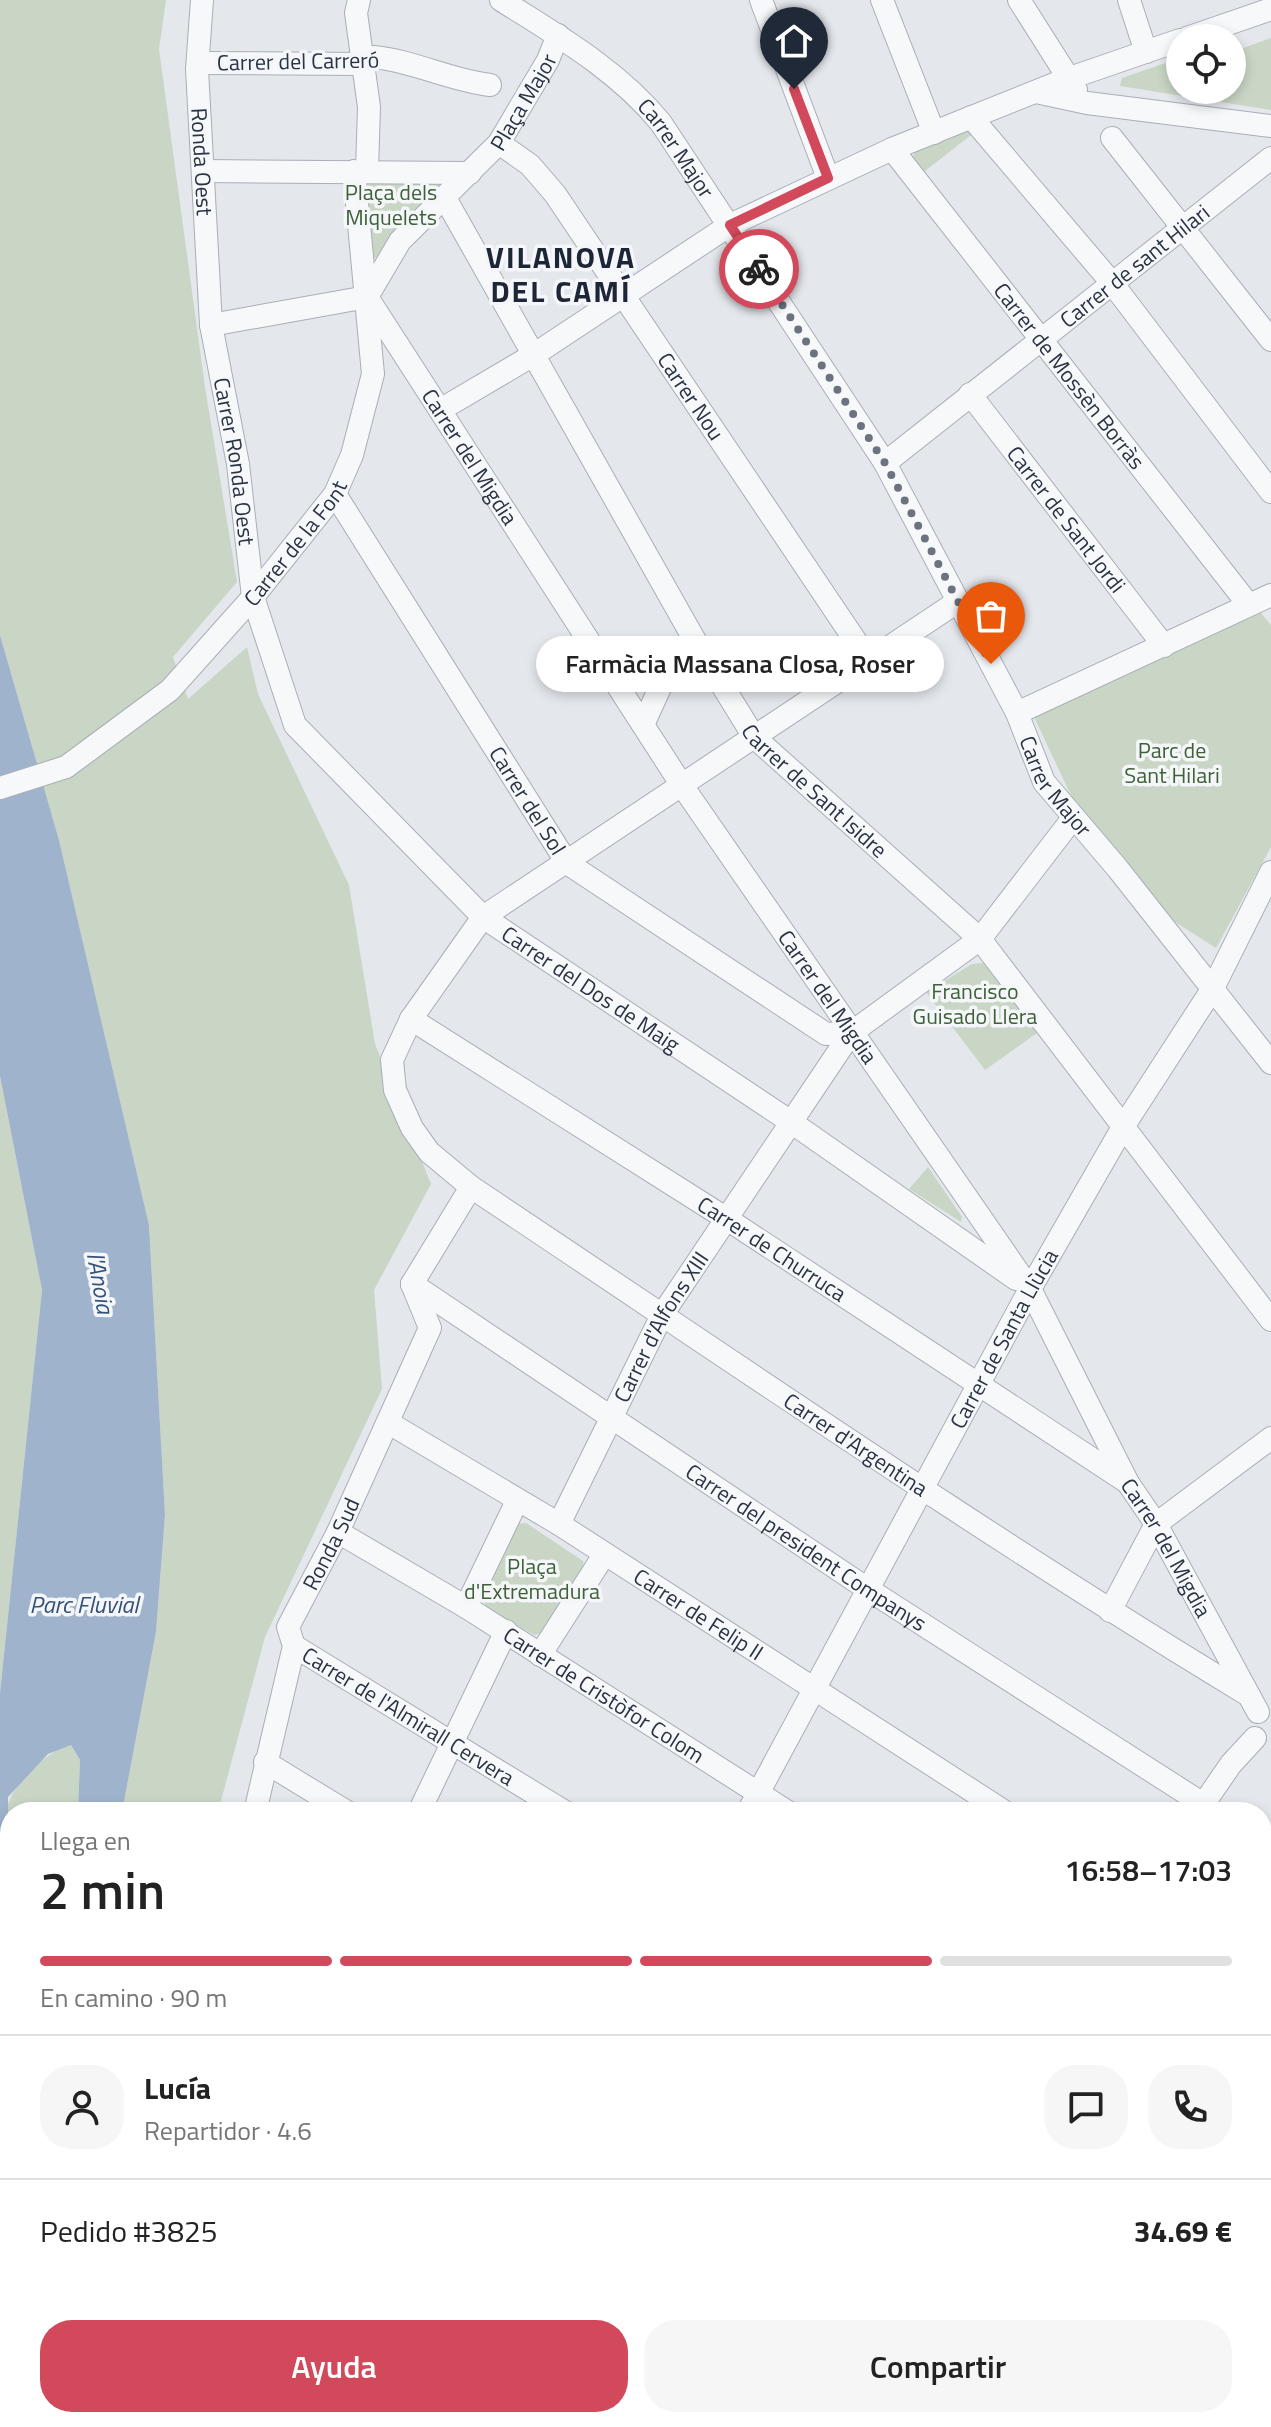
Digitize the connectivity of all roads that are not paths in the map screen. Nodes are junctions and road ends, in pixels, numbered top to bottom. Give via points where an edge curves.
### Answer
1 (202, 0) edge
2 (359, 0) edge
3 (501, 0) edge
4 (761, 0) edge
5 (882, 0) edge
6 (1019, 0) edge
7 (1129, 0) edge
8 (1246, 9) edge
9 (1271, 9) edge
10 (1215, 24) edge
11 (558, 35) junction
12 (1166, 45) edge
13 (1146, 52) junction
14 (198, 63) junction
15 (1113, 63) junction
16 (363, 64) junction
17 (1067, 79) junction
18 (1036, 92) junction
19 (1087, 103) junction
20 (1110, 106) junction
21 (518, 109) junction
22 (971, 117) junction
23 (1271, 126) edge
24 (934, 133) junction
25 (1112, 138) dead end
26 (499, 143) junction
27 (892, 149) junction
28 (1271, 158) edge
29 (476, 168) junction
30 (203, 171) junction
31 (360, 171) junction
32 (828, 178) junction
33 (445, 198) junction
34 (730, 225) junction
35 (1182, 229) junction
36 (1112, 283) junction
37 (623, 296) junction
38 (367, 297) junction
39 (211, 325) junction
40 (1038, 339) junction
41 (1271, 340) edge
42 (535, 354) junction
43 (970, 394) junction
44 (440, 410) junction
45 (885, 463) junction
46 (1271, 492) edge
47 (335, 494) junction
48 (1271, 595) edge
49 (253, 597) junction
50 (957, 602) junction
51 (1248, 604) junction
52 (698, 646) junction
53 (1164, 646) junction
54 (869, 661) junction
55 (1017, 713) junction
56 (643, 725) junction
57 (754, 737) junction
58 (681, 784) junction
59 (0, 788) edge
60 (1073, 818) junction
61 (567, 863) junction
62 (1271, 872) edge
63 (483, 917) junction
64 (980, 939) junction
65 (1213, 988) junction
66 (411, 1019) junction
67 (851, 1033) junction
68 (1271, 1063) edge
69 (791, 1122) junction
70 (1123, 1127) junction
71 (471, 1187) junction
72 (727, 1219) junction
73 (412, 1284) junction
74 (1030, 1289) junction
75 (662, 1315) junction
76 (1271, 1320) edge
77 (981, 1386) junction
78 (612, 1417) junction
79 (389, 1423) junction
80 (1271, 1438) edge
81 (1128, 1483) junction
82 (924, 1490) junction
83 (517, 1501) junction
84 (559, 1524) junction
85 (1156, 1524) junction
86 (338, 1532) junction
87 (604, 1555) junction
88 (866, 1588) junction
89 (466, 1607) junction
90 (1110, 1611) junction
91 (506, 1631) junction
92 (294, 1646) junction
93 (540, 1655) junction
94 (813, 1688) junction
95 (1245, 1693) junction
96 (1265, 1710) edge
97 (453, 1742) junction
98 (1263, 1743) edge
99 (265, 1762) junction
100 (257, 1802) edge
101 (331, 1802) edge
102 (424, 1802) edge
103 (549, 1802) edge
104 (753, 1802) edge
105 (755, 1802) edge
106 (990, 1802) edge
107 (1192, 1802) edge
108 (1205, 1802) edge

1 - 14 street, Ronda Oest
2 - 16 street, Carrer de la Font
3 - 11 street, Carrer Major
4 - 32 street
5 - 24 street
6 - 17 street
7 - 13 street
8 - 9 street
8 - 10 street
11 - 21 street, Plaça Major
11 - 34 street, Carrer Major via 637,94
12 - 13 street
13 - 15 street
14 - 16 street, Carrer del Carreró
14 - 30 street, Ronda Oest
15 - 17 street
15 - 20 street via 1096,83
16 - 21 street, Carrer del Carreró via 374,57 398,60 492,88
16 - 31 street, Carrer de la Font via 369,107
17 - 18 street
17 - 19 street
18 - 19 street
18 - 22 street
19 - 20 street
20 - 23 street
21 - 26 street, Plaça Major
22 - 24 street
22 - 36 street
24 - 27 street
25 - 35 street
26 - 29 street, Plaça Major
26 - 37 street, Carrer Nou via 530,165 555,194
27 - 32 street
27 - 40 street, Carrer de Mossèn Borràs
28 - 35 street, Carrer de sant Hilari
29 - 31 street
29 - 33 street
30 - 31 street
30 - 39 street, Ronda Oest
31 - 38 street, Carrer de la Font
32 - 34 street
33 - 38 street via 400,241
33 - 42 street, Carrer de Sant Isidre
34 - 37 street
34 - 45 street, Carrer Major
35 - 36 street, Carrer de sant Hilari
35 - 41 street
36 - 40 street, Carrer de sant Hilari
36 - 46 street
37 - 42 street
37 - 54 street, Carrer Nou
38 - 39 street
38 - 44 street, Carrer del Migdia
38 - 47 street, Carrer de la Font via 373,374 352,455
39 - 49 street, Carrer Ronda Oest via 238,464
40 - 43 street, Carrer de sant Hilari
40 - 51 street, Carrer de Mossèn Borràs
42 - 44 street
42 - 52 street, Carrer de Sant Isidre
43 - 45 street, Carrer de sant Hilari
43 - 53 street, Carrer de Sant Jordi
44 - 56 street, Carrer del Migdia
45 - 50 street, Carrer Major
47 - 49 street, Carrer de la Font
47 - 61 street, Carrer del Sol
48 - 51 street
49 - 59 street, Carrer de la Font via 170,690 63,769
49 - 63 street, Carrer del Dos de Maig via 295,725
50 - 54 street
50 - 55 street, Carrer Major
51 - 53 street
52 - 56 street via 667,672
52 - 57 street, Carrer de Sant Isidre
53 - 55 street
54 - 57 street
55 - 60 street, Carrer Major via 1044,782
56 - 58 street, Carrer del Migdia
57 - 58 street
57 - 64 street, Carrer de Sant Isidre
58 - 61 street
58 - 67 street, Carrer del Migdia
60 - 64 street, Carrer d'Alfons XIII
60 - 65 street, Carrer Major
61 - 63 street
61 - 67 street, Carrer del Sol via 826,1034
62 - 65 street, Carrer de Santa Llùcia
63 - 66 street, Carrer d'Argentina
63 - 69 street, Carrer del Dos de Maig
64 - 67 street, Carrer d'Alfons XIII
64 - 70 street, Carrer de Sant Isidre
65 - 68 street, Carrer Major
65 - 70 street, Carrer de Santa Llùcia
66 - 71 street, Carrer d'Argentina via 392,1060 395,1090 420,1140
66 - 72 street, Carrer de Churruca
67 - 69 street, Carrer d'Alfons XIII
67 - 74 street, Carrer del Migdia
69 - 72 street, Carrer d'Alfons XIII
69 - 74 street, Carrer del Dos de Maig
70 - 74 street, Carrer de Santa Llùcia
70 - 76 street, Carrer de Sant Isidre
71 - 73 street
71 - 75 street, Carrer d'Argentina
72 - 75 street, Carrer d'Alfons XIII
72 - 77 street, Carrer de Churruca
73 - 78 street, Carrer del president Companys
73 - 79 street, Ronda Sud via 430,1328
74 - 77 street, Carrer de Santa Llùcia
74 - 81 street, Carrer del Migdia
75 - 78 street, Carrer d'Alfons XIII
75 - 82 street, Carrer d'Argentina
77 - 81 street, Carrer de Churruca
77 - 82 street, Carrer de Santa Llùcia
78 - 84 street, Carrer d'Alfons XIII
78 - 88 street, Carrer del president Companys
79 - 83 street, Carrer de Felip II
79 - 86 street, Ronda Sud
80 - 85 street
81 - 85 street, Carrer del Migdia
82 - 88 street, Carrer de Santa Llùcia
82 - 90 street, Carrer d'Argentina
83 - 84 street, Carrer de Felip II
83 - 89 street
84 - 87 street, Carrer de Felip II
85 - 90 street
85 - 95 street, Carrer del Migdia
86 - 89 street, Carrer de Cristòfor Colom
86 - 92 street, Ronda Sud via 288,1627
87 - 93 street
87 - 94 street, Carrer de Felip II
88 - 94 street, Carrer de Santa Llùcia
88 - 107 street, Carrer del president Companys
89 - 91 street, Carrer de Cristòfor Colom
90 - 95 street, Carrer d'Argentina
91 - 93 street, Carrer de Cristòfor Colom
91 - 97 street
92 - 97 street, Carrer de l'Almirall Cervera
92 - 99 street, Ronda Sud
93 - 104 street, Carrer de Cristòfor Colom
94 - 105 street, Carrer de Santa Llùcia
94 - 106 street, Carrer de Felip II
95 - 96 street, Carrer del Migdia
96 - 98 street via 1251,1721
97 - 102 street
97 - 103 street, Carrer de l'Almirall Cervera
98 - 108 street via 1231,1764
99 - 100 street, Ronda Sud
99 - 101 street

